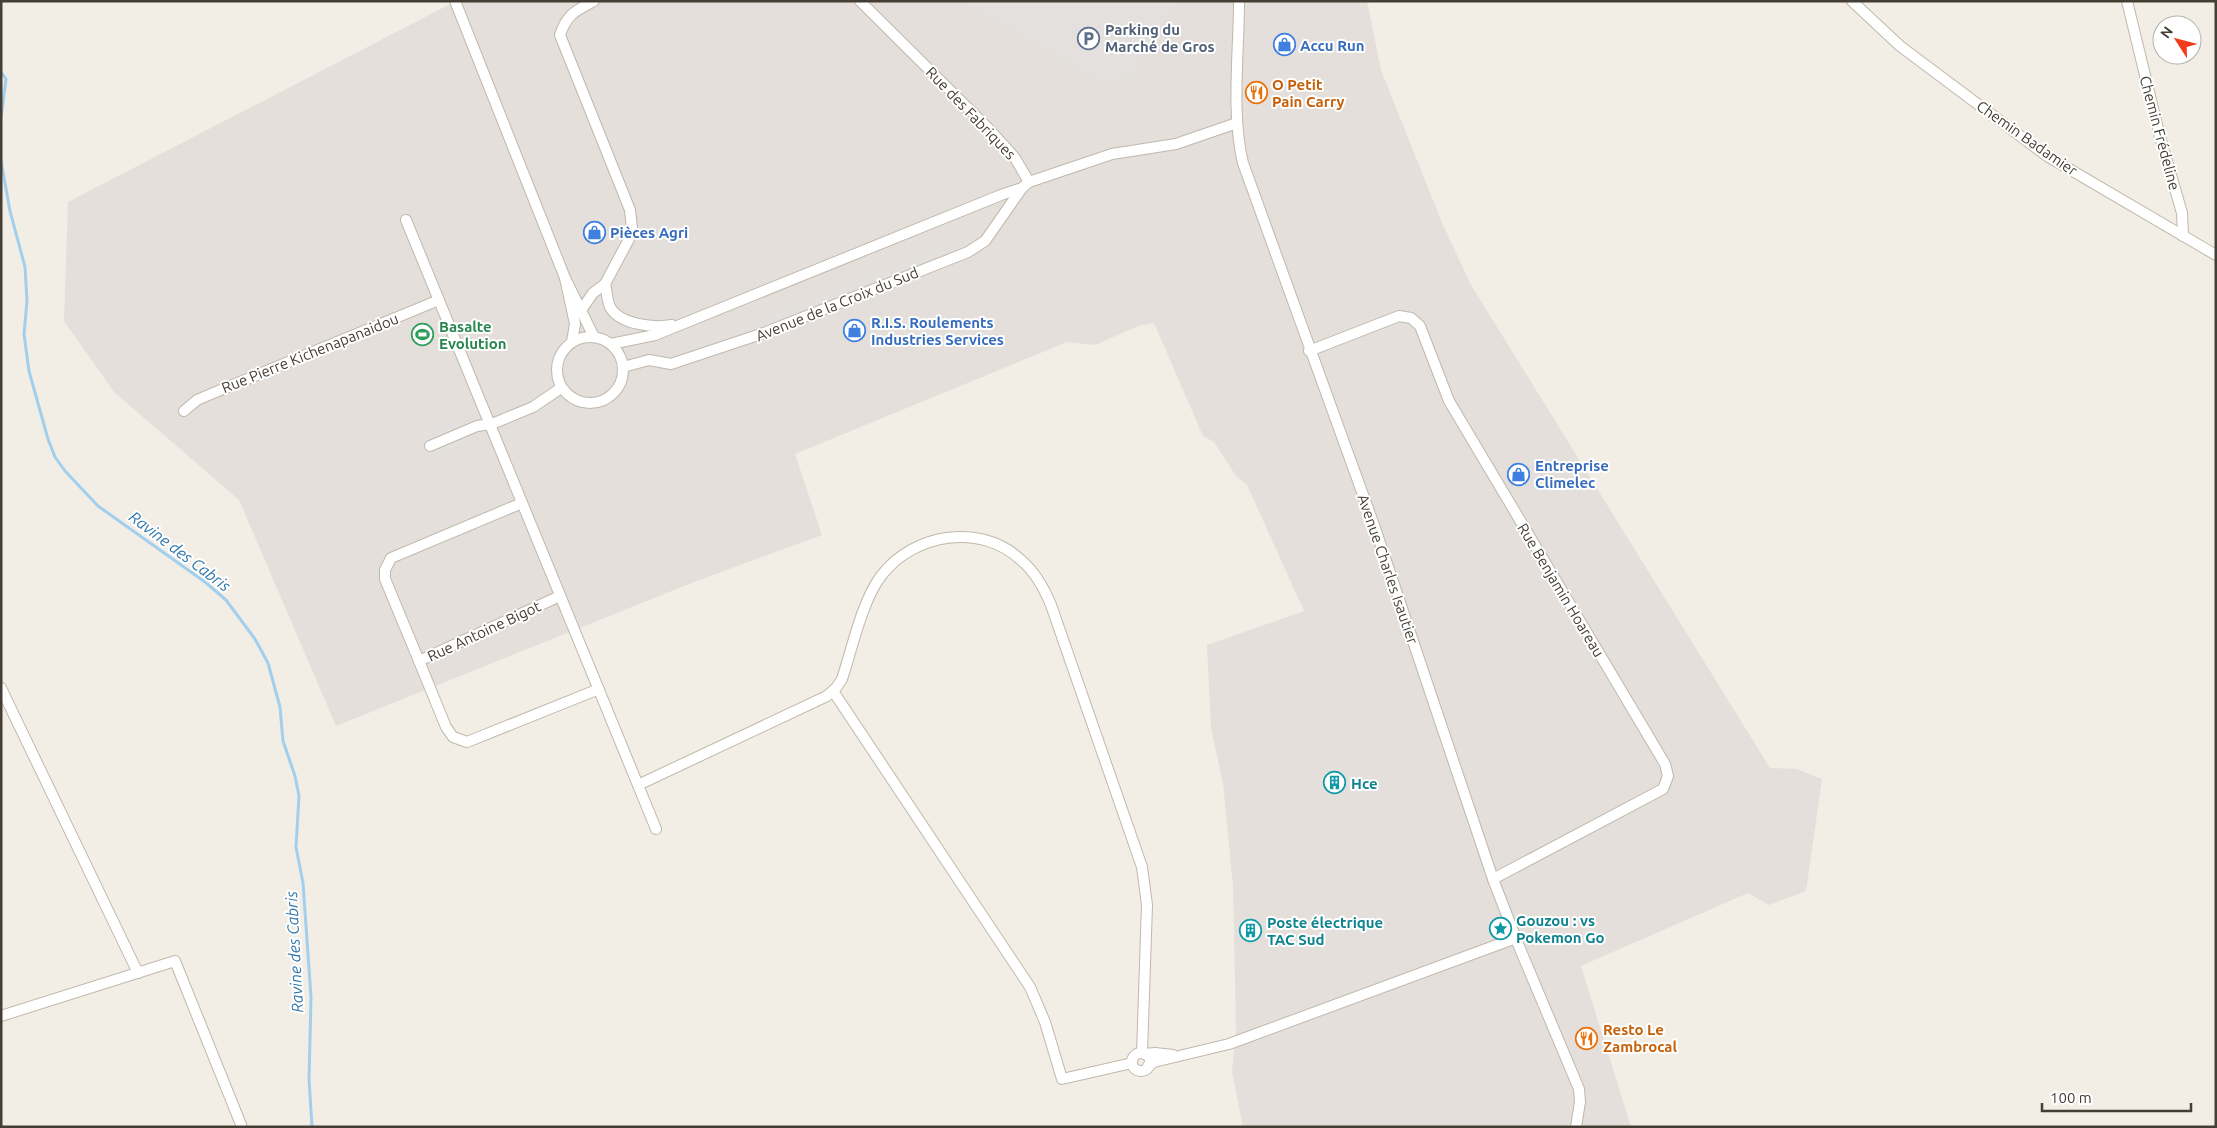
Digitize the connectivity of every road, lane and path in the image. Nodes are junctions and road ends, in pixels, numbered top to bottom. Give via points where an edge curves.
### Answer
1 (455, 1) edge
2 (594, 1) edge
3 (860, 1) edge
4 (1239, 1) edge
5 (1852, 1) edge
6 (2127, 1) edge
7 (1237, 123) junction
8 (1026, 185) junction
9 (406, 220) dead end
10 (2183, 236) junction
11 (2216, 255) edge
12 (565, 278) junction
13 (604, 284) junction
14 (439, 300) junction
15 (582, 309) junction
16 (680, 324) junction
17 (594, 337) junction
18 (572, 342) junction
19 (611, 344) junction
20 (1309, 351) junction
21 (623, 367) junction
22 (561, 388) junction
23 (184, 411) dead end
24 (492, 424) junction
25 (430, 446) dead end
26 (522, 503) junction
27 (560, 596) junction
28 (419, 661) junction
29 (1, 688) edge
30 (599, 689) junction
31 (833, 691) junction
32 (638, 785) junction
33 (656, 829) dead end
34 (1493, 878) junction
35 (1516, 938) junction
36 (138, 973) junction
37 (1, 1016) edge
38 (1143, 1054) junction
39 (1184, 1056) junction
40 (1132, 1063) junction
41 (1148, 1066) junction
42 (242, 1127) edge
43 (1576, 1127) edge

1 - 12 street
2 - 13 street via 573,12 560,35 630,210 632,228 629,239
3 - 8 street, Rue des Fabriques via 989,129 1015,158
4 - 7 street, Avenue Charles Isautier
5 - 10 street, Chemin Badamier via 1900,46 2047,156
6 - 10 street, Chemin Frédeline via 2182,213
7 - 8 street via 1176,144 1112,154
7 - 20 street, Avenue Charles Isautier via 1242,163
8 - 16 street
8 - 21 street, Avenue de la Croix du Sud via 985,241 968,252 754,337 671,364 649,360
9 - 14 street
10 - 11 street, Chemin Badamier
12 - 15 street
12 - 18 street via 575,324
13 - 15 street via 592,293
13 - 16 street via 610,307 620,318 655,326
14 - 23 street, Rue Pierre Kichenapanaidou via 197,400
14 - 24 street
15 - 17 street
16 - 19 street via 655,335
17 - 18 street
17 - 19 street
18 - 22 street via 559,359 557,374
19 - 21 street via 620,354
20 - 34 street, Avenue Charles Isautier via 1374,528
20 - 34 street, Rue Benjamin Hoareau via 1399,316 1412,318 1420,326 1449,401 1665,764 1668,776 1663,789
21 - 22 street via 619,387 598,403 578,401
22 - 24 street via 533,407
24 - 25 street via 477,426
24 - 26 street
26 - 27 street
26 - 28 street, Rue Antoine Bigot via 391,558 385,570 385,580
27 - 28 street, Rue Antoine Bigot
27 - 30 street
28 - 30 street via 446,728 453,737 467,742
29 - 36 street
30 - 32 street
31 - 32 street
31 - 38 street via 842,679 871,590 897,559 916,546 954,537 981,540 1008,550 1034,573 1051,605 1142,867 1147,905
31 - 40 street via 1030,987 1046,1022 1062,1079
32 - 33 street
34 - 35 street, Avenue Charles Isautier
35 - 39 street via 1229,1044
35 - 43 street, Avenue Charles Isautier via 1579,1089
36 - 37 street
36 - 42 street via 175,961
38 - 39 street
38 - 40 street via 1134,1056
38 - 41 street via 1149,1060
39 - 41 street
40 - 41 street via 1139,1070

